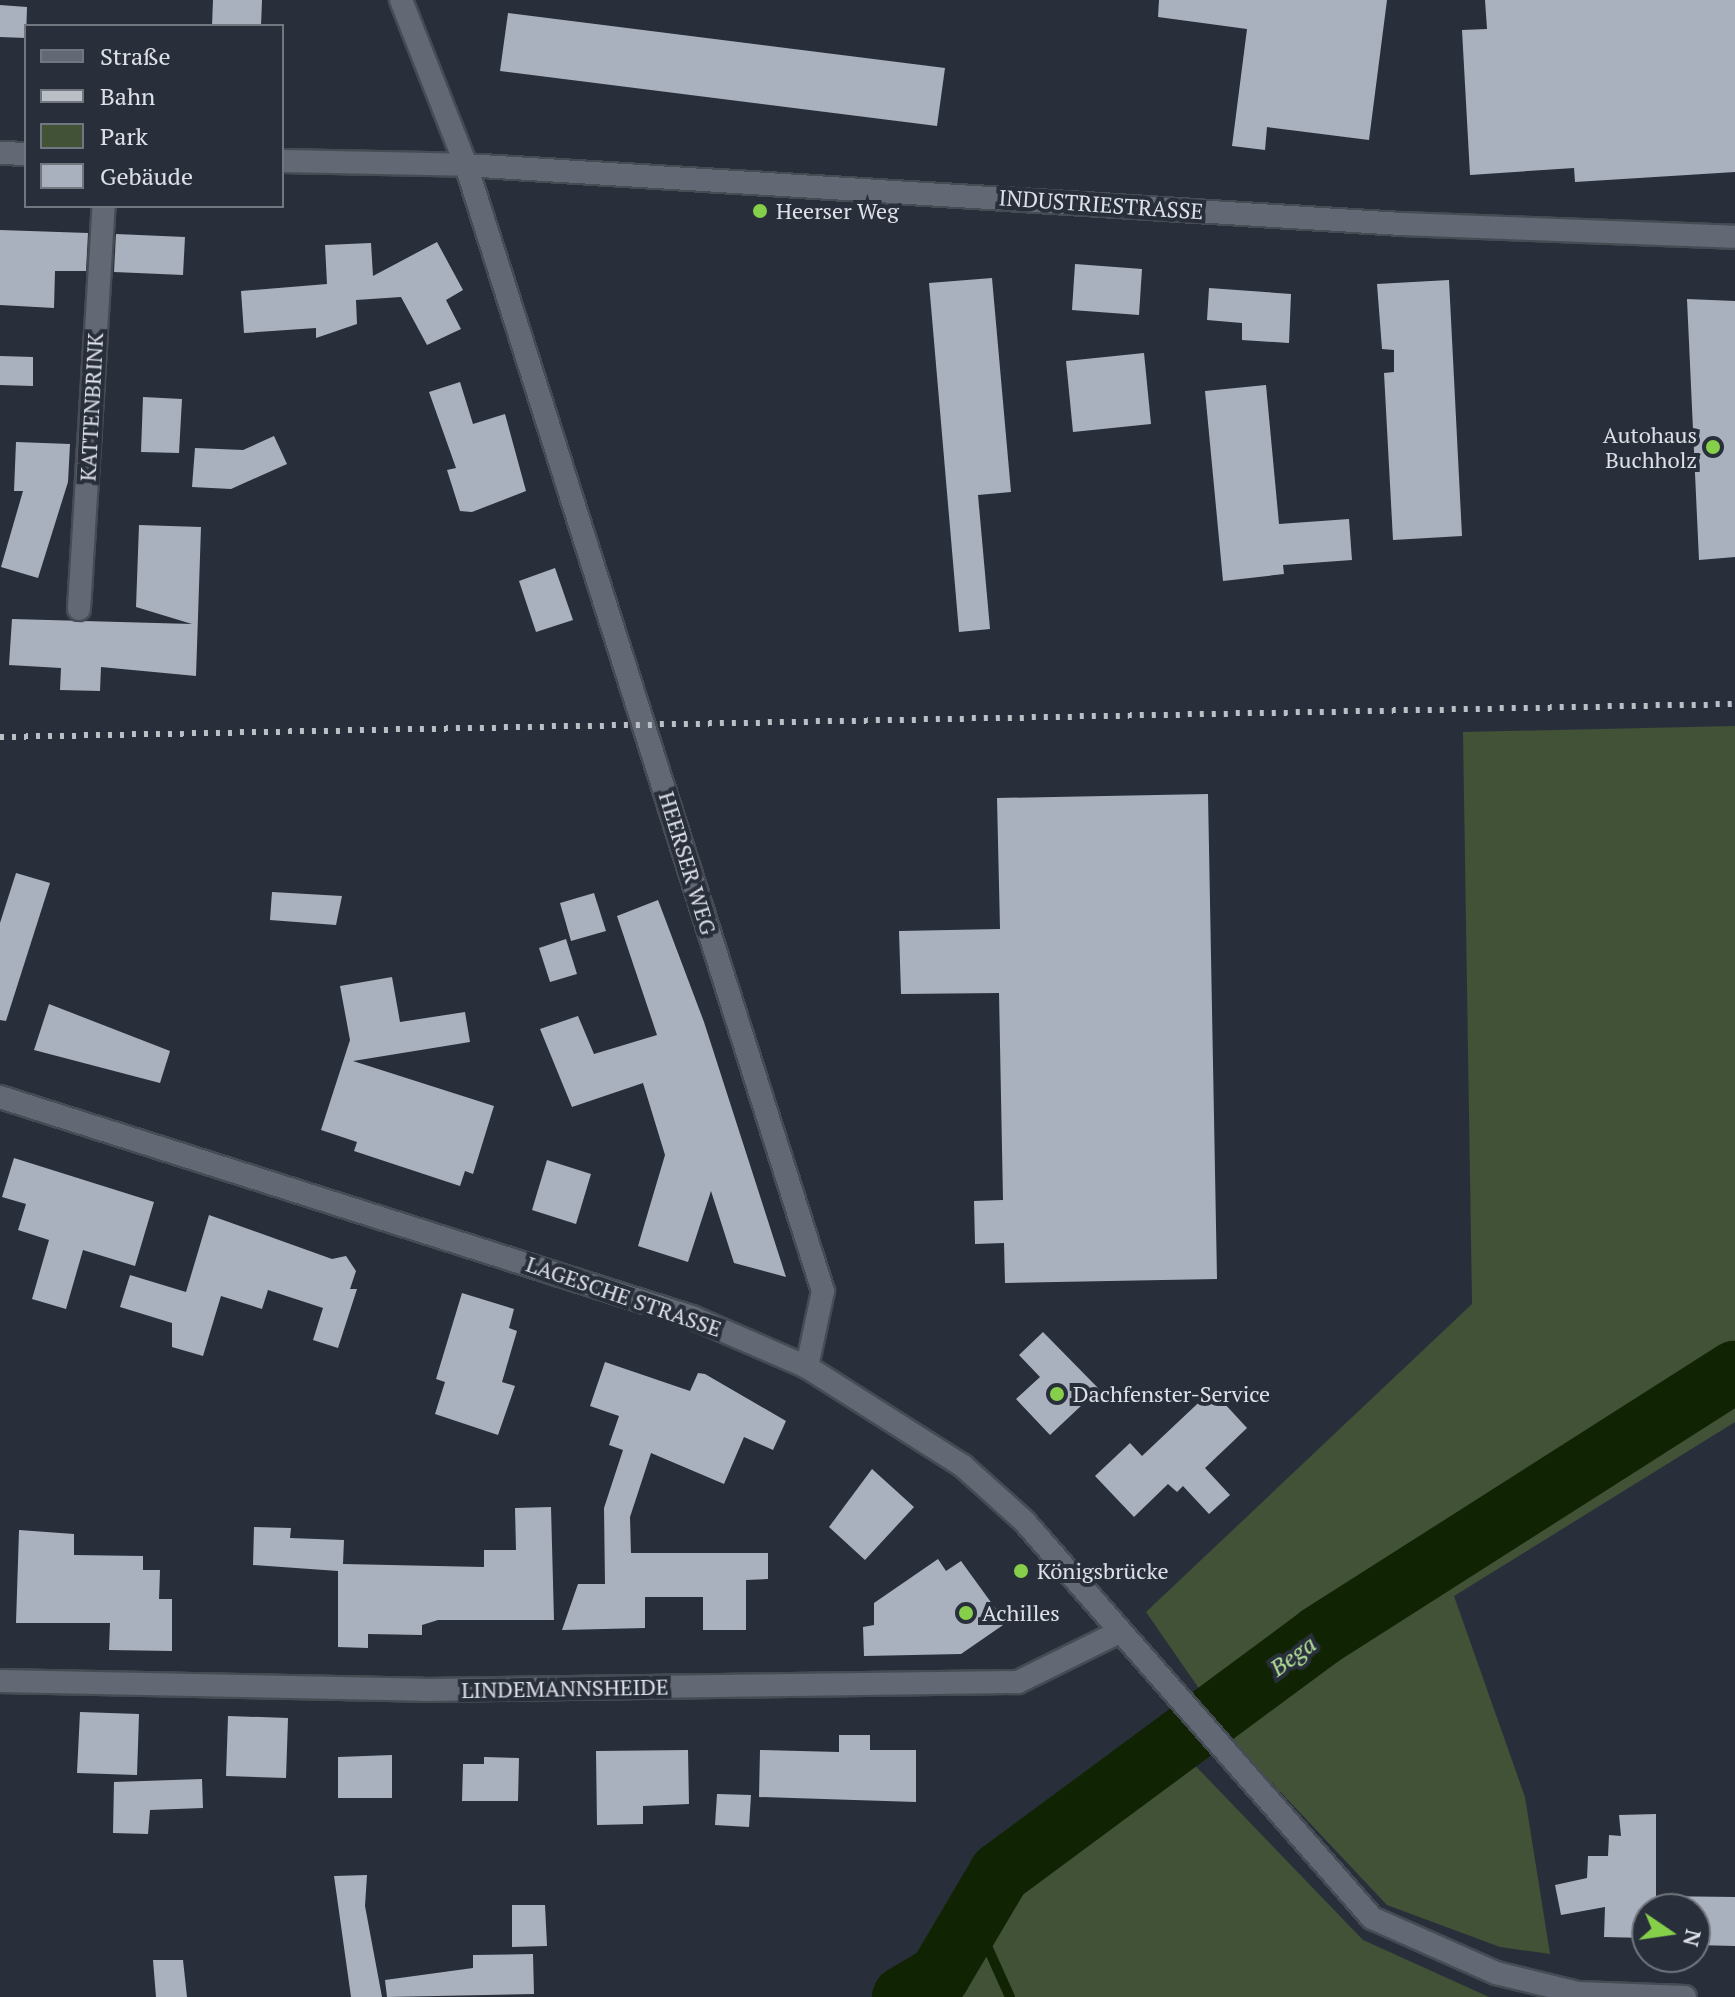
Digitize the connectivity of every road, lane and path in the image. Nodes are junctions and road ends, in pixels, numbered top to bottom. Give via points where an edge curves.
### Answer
1 (401, 0) edge
2 (0, 153) edge
3 (24, 154) edge
4 (284, 161) edge
5 (466, 165) junction
6 (104, 208) edge
7 (1735, 237) edge
8 (79, 609) dead end
9 (0, 1097) edge
10 (807, 1367) junction
11 (1119, 1632) junction
12 (0, 1681) edge
13 (1685, 1997) edge

1 - 5 street, HEERSER WEG
2 - 3 street
4 - 5 street
5 - 7 street, INDUSTRIESTRASSE
5 - 10 street, HEERSER WEG via 823,1291
6 - 8 street, KATTENBRINK
9 - 10 street, LAGESCHE STRASSE via 692,1317
10 - 11 street, LAGESCHE STRASSE via 963,1466 1024,1521
11 - 12 street, LINDEMANNSHEIDE via 1018,1682 423,1690
11 - 13 street, LAGESCHE STRASSE via 1228,1762 1372,1918 1496,1973 1578,1993

